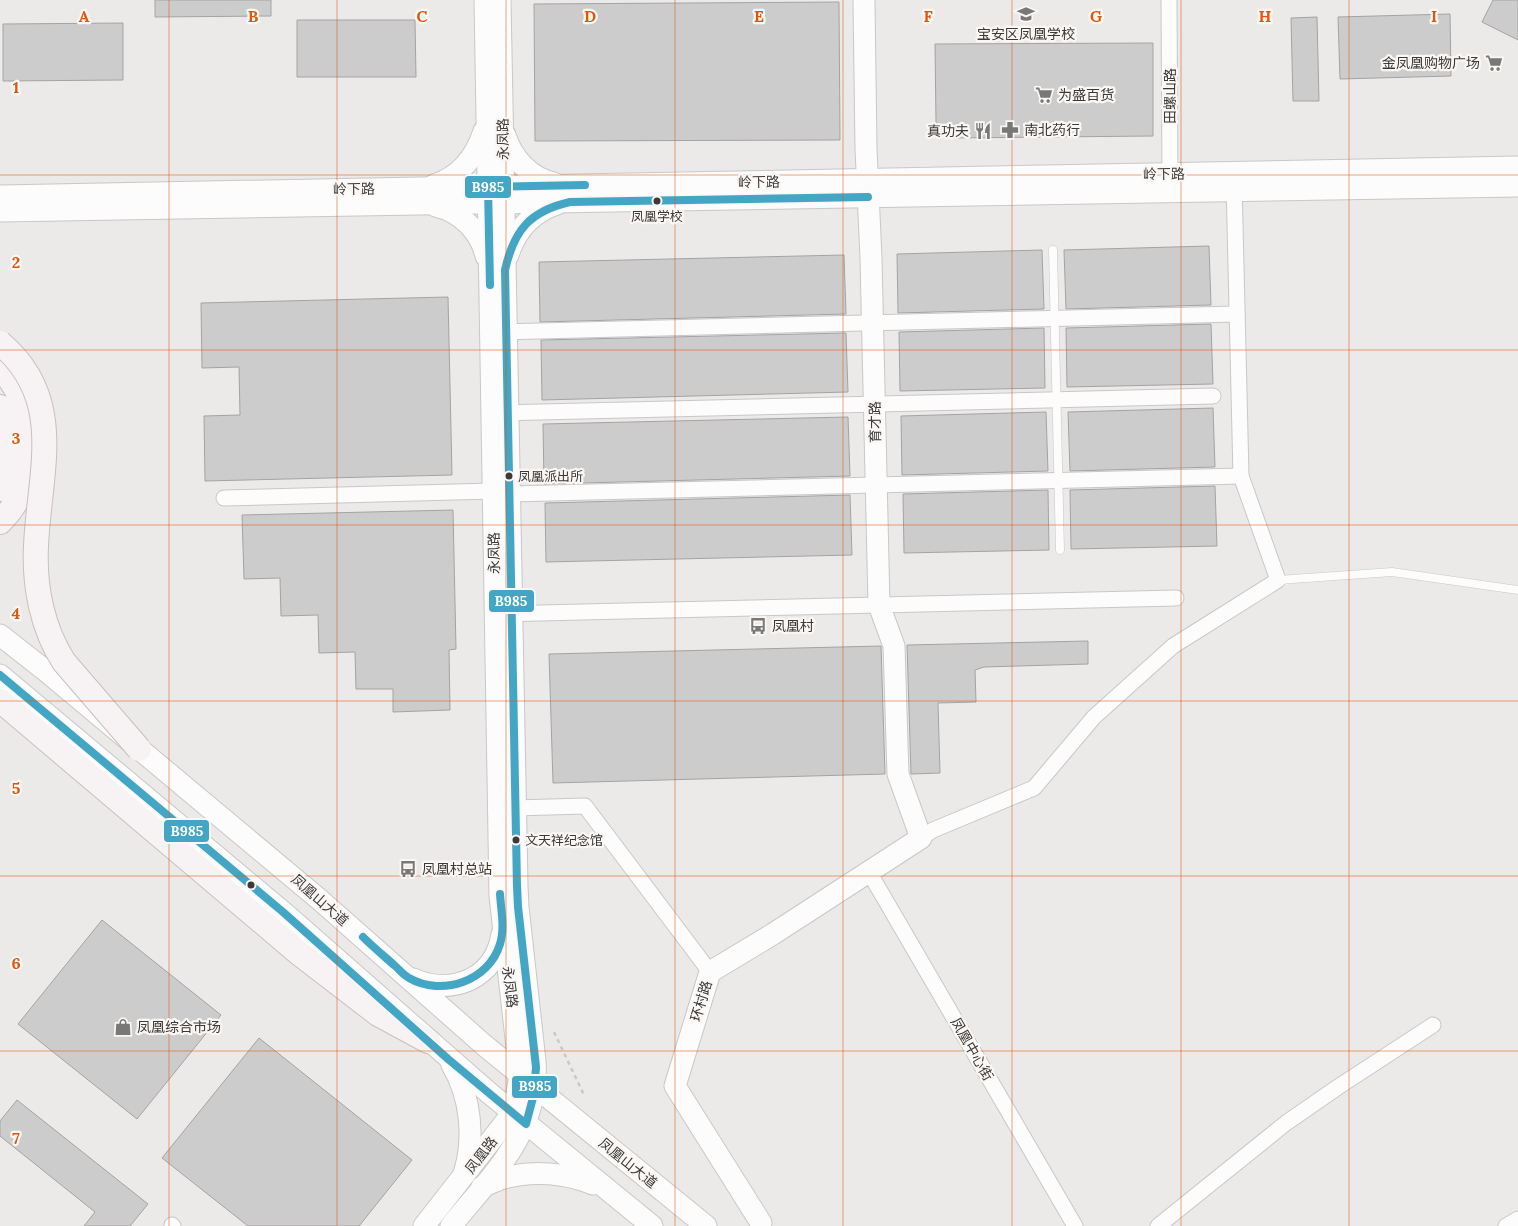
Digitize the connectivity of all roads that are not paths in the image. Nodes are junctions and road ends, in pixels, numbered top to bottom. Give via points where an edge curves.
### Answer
1 (484, 0) edge
2 (500, 0) edge
3 (864, 0) edge
4 (1169, 0) edge
5 (495, 120) junction
6 (1518, 167) edge
7 (1234, 182) junction
8 (1170, 183) junction
9 (1518, 186) edge
10 (868, 188) junction
11 (568, 193) junction
12 (496, 195) junction
13 (0, 196) edge
14 (422, 196) junction
15 (0, 211) edge
16 (1053, 250) dead end
17 (498, 272) junction
18 (1238, 314) junction
19 (1055, 319) junction
20 (872, 323) junction
21 (499, 332) junction
22 (0, 343) edge
23 (0, 368) edge
24 (1213, 396) dead end
25 (1057, 400) junction
26 (874, 404) junction
27 (0, 407) edge
28 (500, 413) junction
29 (1241, 476) junction
30 (1059, 481) junction
31 (876, 485) junction
32 (0, 489) edge
33 (501, 493) junction
34 (224, 498) dead end
35 (0, 522) edge
36 (1060, 550) dead end
37 (1278, 580) junction
38 (1518, 590) edge
39 (1176, 598) dead end
40 (879, 605) junction
41 (504, 614) junction
42 (0, 635) edge
43 (0, 675) edge
44 (0, 701) edge
45 (139, 749) junction
46 (515, 808) junction
47 (921, 838) junction
48 (869, 872) junction
49 (502, 926) junction
50 (710, 972) junction
51 (408, 977) junction
52 (1433, 1025) dead end
53 (428, 1041) junction
54 (448, 1059) junction
55 (528, 1080) junction
56 (519, 1118) junction
57 (463, 1177) junction
58 (482, 1187) junction
59 (607, 1189) junction
60 (1518, 1219) edge
61 (761, 1223) dead end
62 (424, 1226) edge
63 (451, 1226) edge
64 (652, 1226) edge
65 (706, 1226) edge
66 (1075, 1226) edge
67 (1158, 1226) edge
68 (1506, 1226) edge

1 - 5 street, 永凤路
2 - 5 street, 永凤路
3 - 10 street, 育才路
4 - 8 street, 田螺山路
5 - 11 street via 524,166
5 - 12 street, 永凤路
5 - 14 street via 485,128 465,165
6 - 7 street, 岭下路
7 - 8 street, 岭下路
7 - 9 street, 岭下路
7 - 18 street
8 - 10 street, 岭下路
10 - 11 street, 岭下路
10 - 20 street, 育才路
11 - 12 street, 岭下路
11 - 17 street via 527,222
12 - 14 street, 岭下路
12 - 17 street, 永凤路
13 - 14 street, 岭下路
14 - 15 street, 岭下路
14 - 17 street via 459,215 472,227
16 - 19 lane
17 - 21 street, 永凤路
18 - 19 street
18 - 29 street
19 - 20 street
19 - 25 lane
20 - 21 street
20 - 26 street, 育才路
21 - 28 street, 永凤路
22 - 45 main road, bridge via 24,368 34,387 44,424 36,547 41,606 47,628 64,662
23 - 35 main road via 20,397 28,423 30,450 21,493
24 - 25 street
25 - 26 street
25 - 30 lane
26 - 28 street
26 - 31 street, 育才路
27 - 32 main road via 10,432 12,454 8,474
28 - 33 street, 永凤路
29 - 30 street
29 - 37 street
30 - 31 street
30 - 36 lane
31 - 33 street
31 - 40 street, 育才路
33 - 34 street
33 - 41 street, 永凤路
37 - 38 lane via 1392,572
37 - 47 street via 1172,646 1094,717 1034,788
39 - 40 street
40 - 41 street
40 - 47 street, 育才路 via 894,646 898,774
41 - 46 street, 永凤路
41 - 49 street, 永凤路
42 - 45 street, 凤凰山大道, bridge
43 - 53 street via 298,925
44 - 53 main road via 300,954 378,1014
45 - 51 street, 凤凰山大道
46 - 50 street via 585,806
46 - 55 street, 永凤路 via 518,907 536,1061
47 - 48 street, 环村路
48 - 50 street, 环村路
48 - 66 street, 凤凰中心街
49 - 51 street via 494,958 477,976 444,986 428,985
49 - 55 street, 永凤路
50 - 61 street, 环村路 via 675,1086
51 - 55 street, 凤凰山大道
52 - 67 street via 1286,1123
53 - 54 street
54 - 56 street
54 - 57 street via 460,1080 469,1114 469,1148
55 - 56 street, 凤凰路 via 532,1106
55 - 65 street, 凤凰山大道
56 - 57 street, 凤凰路 via 501,1128
56 - 58 street, 凤凰路 via 511,1151
56 - 59 street
57 - 62 street, 凤凰路
58 - 59 street via 504,1178 551,1174
58 - 63 street, 凤凰路
59 - 64 street
60 - 68 street

